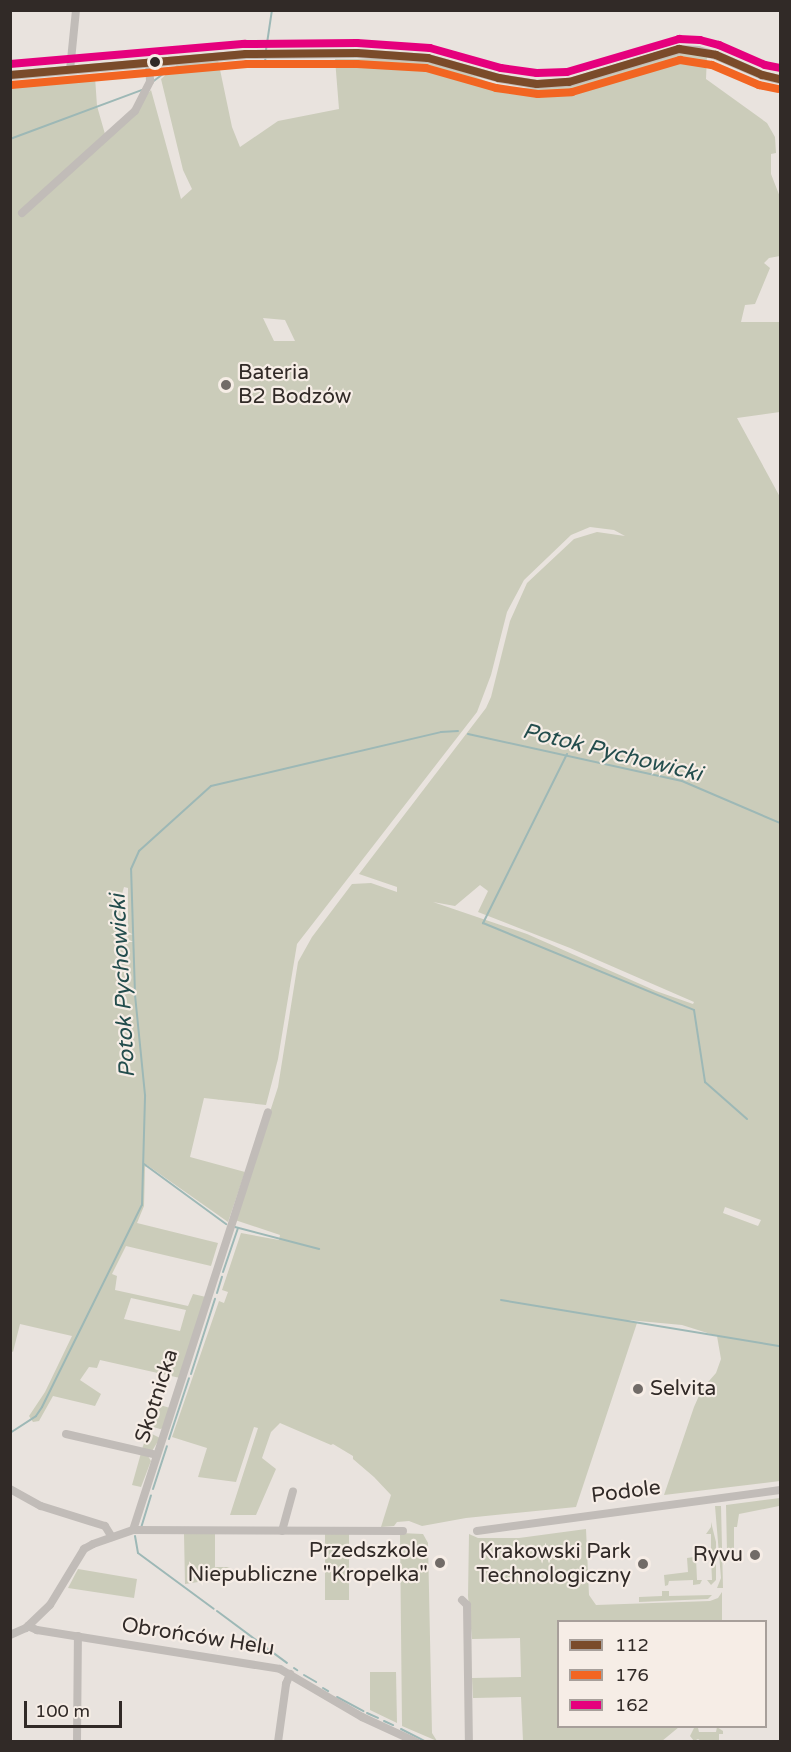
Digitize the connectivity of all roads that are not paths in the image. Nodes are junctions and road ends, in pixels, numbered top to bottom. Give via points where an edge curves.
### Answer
1 (76, 10) edge
2 (149, 62) junction
3 (70, 70) junction
4 (10, 75) edge
5 (780, 79) edge
6 (22, 213) dead end
7 (268, 1112) dead end
8 (66, 1434) dead end
9 (156, 1455) junction
10 (10, 1489) edge
11 (780, 1490) edge
12 (293, 1491) dead end
13 (133, 1530) junction
14 (282, 1531) junction
15 (403, 1531) dead end
16 (477, 1531) dead end
17 (112, 1537) junction
18 (462, 1600) dead end
19 (28, 1626) junction
20 (10, 1635) edge
21 (78, 1636) junction
22 (290, 1674) junction
23 (76, 1742) edge
24 (278, 1742) edge
25 (416, 1742) edge
26 (469, 1742) edge

1 - 3 street
2 - 3 street
2 - 5 street via 290,52 391,54 428,57 507,80 537,84 569,82 679,50 698,50
2 - 6 street via 150,81 135,111
3 - 4 street
7 - 9 street, Skotnicka
8 - 9 street
9 - 13 street, Skotnicka
10 - 17 street via 41,1506 105,1526
11 - 16 street, Podole
12 - 14 street
13 - 14 street
13 - 17 street
14 - 15 street
17 - 19 street via 84,1549 52,1603
18 - 26 street via 467,1605
19 - 20 street
19 - 21 street, Obrońców Helu
21 - 22 street, Obrońców Helu via 279,1668
21 - 23 street
22 - 24 street
22 - 25 street, Obrońców Helu via 362,1717

